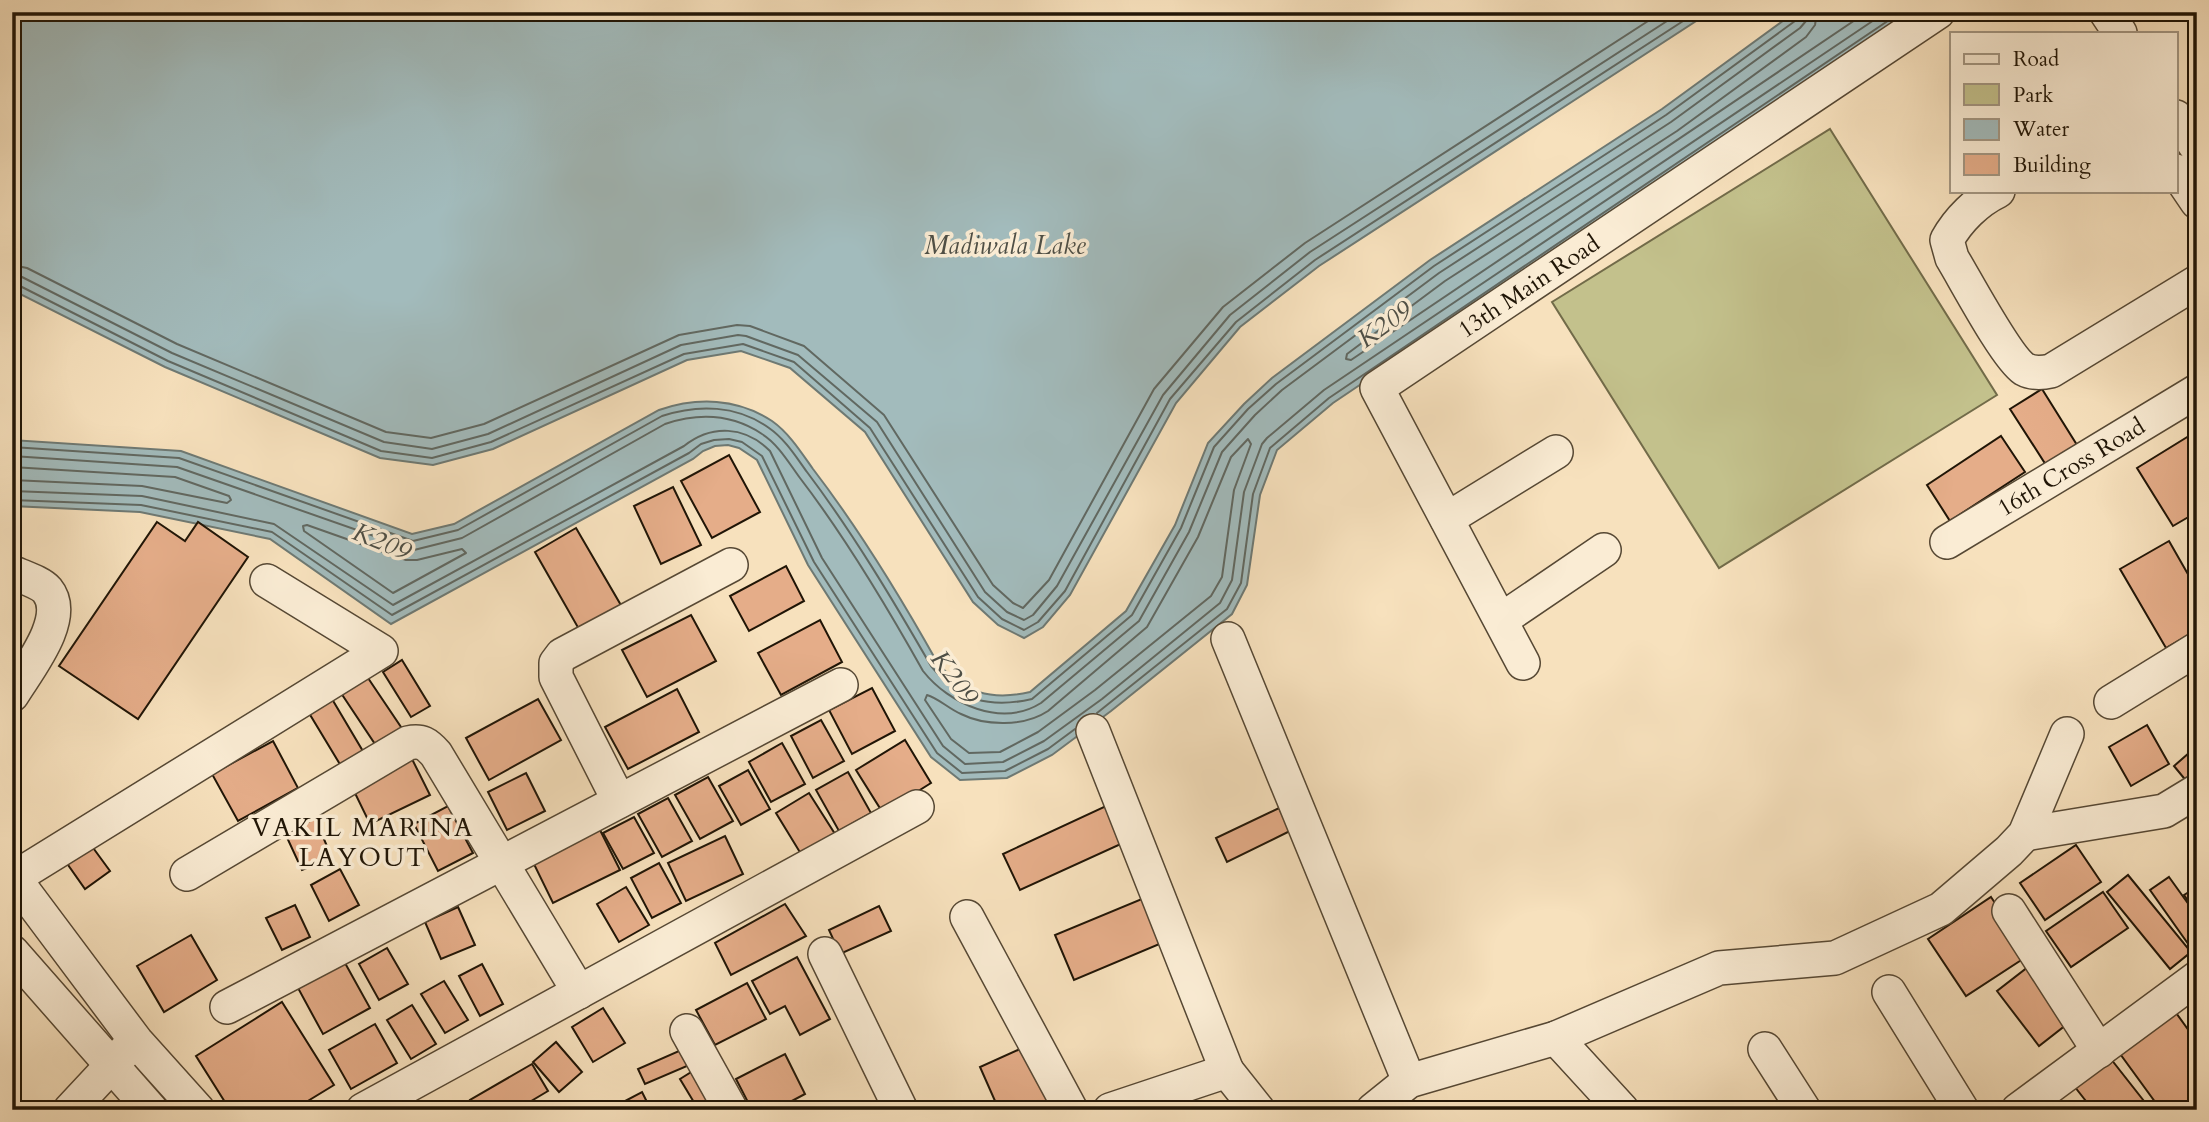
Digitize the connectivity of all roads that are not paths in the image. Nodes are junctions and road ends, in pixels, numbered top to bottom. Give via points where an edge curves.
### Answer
1 (1938, 12) edge
2 (2106, 12) edge
3 (2119, 32) edge
4 (2178, 120) edge
5 (2197, 148) edge
6 (1997, 192) edge
7 (2197, 282) edge
8 (2197, 391) edge
9 (1556, 452) dead end
10 (1447, 519) junction
11 (1947, 542) dead end
12 (1604, 550) dead end
13 (731, 565) dead end
14 (12, 572) edge
15 (267, 581) dead end
16 (1501, 621) junction
17 (1228, 639) dead end
18 (2197, 649) edge
19 (1523, 663) dead end
20 (841, 685) dead end
21 (12, 695) edge
22 (2111, 702) dead end
23 (1093, 731) dead end
24 (2067, 734) dead end
25 (2197, 791) edge
26 (619, 801) junction
27 (917, 807) dead end
28 (2025, 834) junction
29 (502, 863) junction
30 (187, 874) dead end
31 (13, 877) edge
32 (2009, 911) dead end
33 (967, 918) dead end
34 (12, 952) edge
35 (825, 954) dead end
36 (2197, 978) edge
37 (579, 992) junction
38 (1889, 992) dead end
39 (226, 1007) dead end
40 (687, 1031) dead end
41 (1556, 1038) junction
42 (136, 1041) junction
43 (1765, 1049) dead end
44 (2099, 1051) junction
45 (112, 1065) junction
46 (1227, 1072) junction
47 (1409, 1081) junction
48 (70, 1110) edge
49 (151, 1110) edge
50 (198, 1110) edge
51 (363, 1110) edge
52 (731, 1110) edge
53 (901, 1110) edge
54 (1072, 1110) edge
55 (1110, 1110) edge
56 (1258, 1110) edge
57 (1373, 1110) edge
58 (1622, 1110) edge
59 (1804, 1110) edge
60 (1962, 1110) edge
61 (2018, 1110) edge

1 - 10 street, 13th Main Road via 1377,388
2 - 3 street
4 - 5 street
6 - 7 street via 1969,211 1947,240 1952,258 2011,355 2025,369 2051,371
8 - 11 street, 16th Cross Road
9 - 10 street
10 - 16 street, 13th Main Road
12 - 16 street
13 - 26 street via 562,655 556,663 556,677
14 - 21 street via 46,590 55,609 53,625
15 - 31 street via 381,651
16 - 19 street, 13th Main Road
17 - 47 street
18 - 22 street
20 - 26 street
23 - 46 street
24 - 28 street
25 - 28 street via 2164,811
26 - 29 street
27 - 37 street
28 - 41 street via 1941,909 1835,958 1719,968
29 - 30 street via 436,754 419,741 408,743
29 - 37 street
29 - 39 street
31 - 42 street
32 - 44 street
33 - 54 street
34 - 45 street
35 - 53 street
36 - 44 street
37 - 51 street
38 - 60 street
40 - 52 street
41 - 47 street
41 - 58 street
42 - 45 street
42 - 50 street
43 - 59 street
44 - 61 street
45 - 48 street
45 - 49 street
46 - 55 street
46 - 56 street
47 - 57 street

